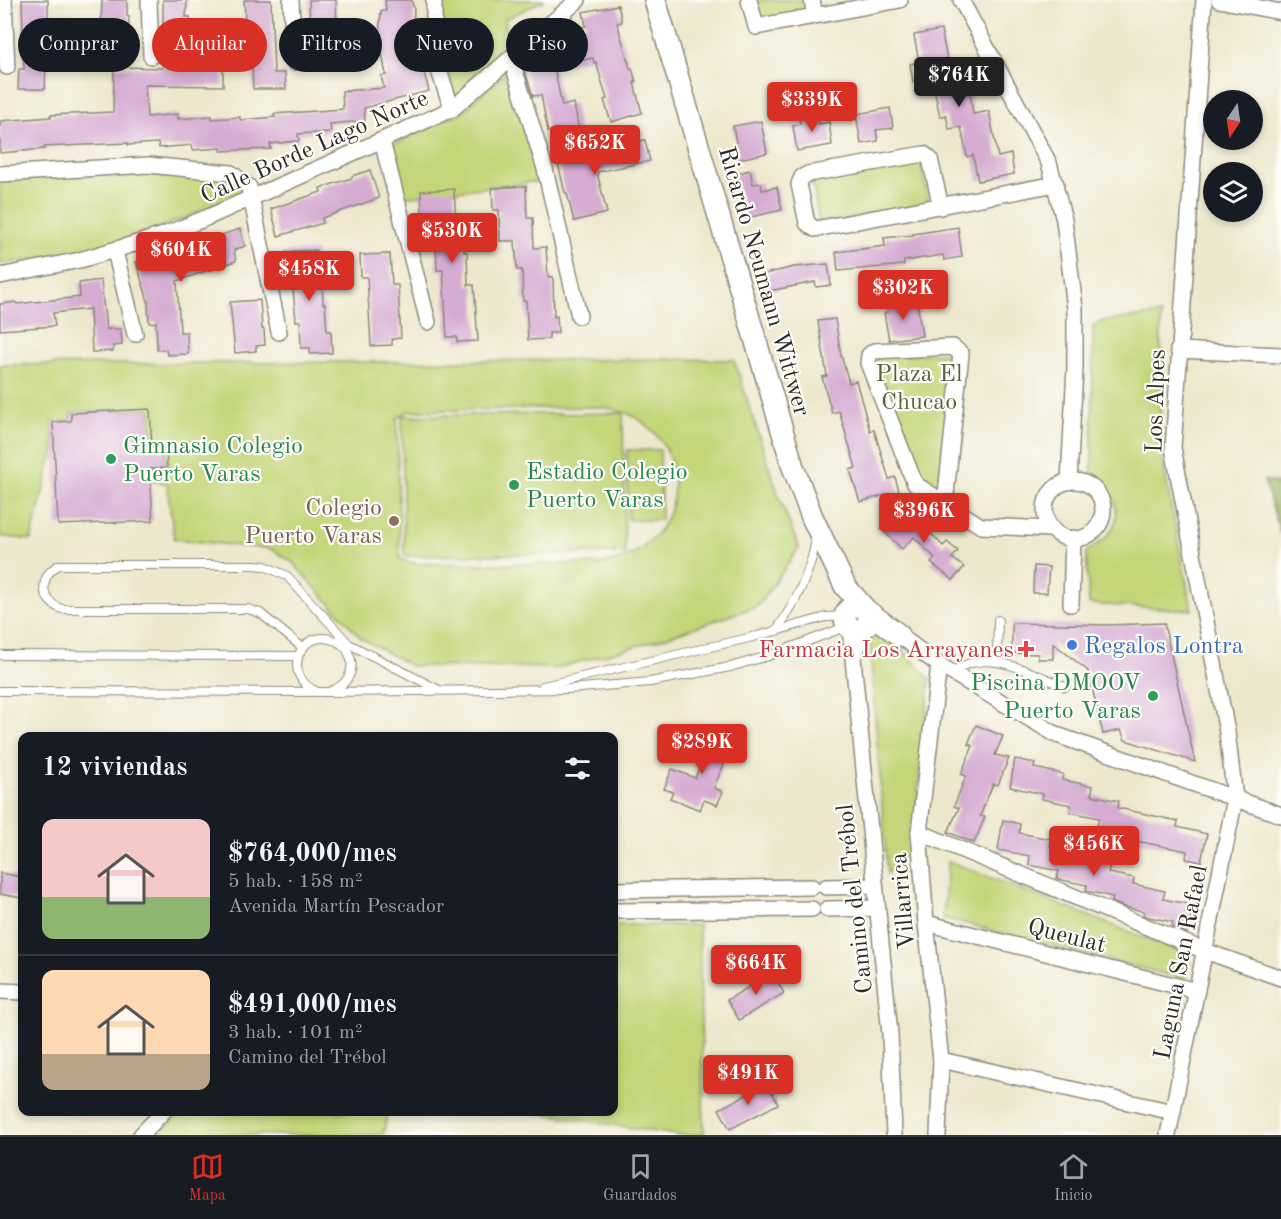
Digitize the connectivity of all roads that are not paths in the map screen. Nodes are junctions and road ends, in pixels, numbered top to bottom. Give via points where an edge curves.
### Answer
1 (4, 0) edge
2 (149, 0) edge
3 (291, 0) edge
4 (434, 0) edge
5 (578, 0) edge
6 (655, 0) edge
7 (749, 0) edge
8 (900, 0) edge
9 (960, 0) edge
10 (1204, 0) edge
11 (1219, 0) edge
12 (814, 8) edge
13 (1281, 12) edge
14 (292, 18) edge
15 (557, 18) edge
16 (151, 56) dead end
17 (506, 62) edge
18 (8, 67) dead end
19 (515, 72) edge
20 (452, 110) junction
21 (382, 141) junction
22 (0, 174) edge
23 (1056, 184) junction
24 (250, 198) junction
25 (941, 207) junction
26 (115, 251) junction
27 (0, 276) edge
28 (579, 316) dead end
29 (428, 322) dead end
30 (279, 332) dead end
31 (135, 334) dead end
32 (1178, 350) junction
33 (1281, 355) edge
34 (1069, 481) junction
35 (945, 503) junction
36 (818, 528) junction
37 (1052, 529) junction
38 (1073, 538) junction
39 (1071, 604) dead end
40 (856, 619) junction
41 (998, 620) dead end
42 (776, 631) junction
43 (899, 634) joint
44 (345, 644) junction
45 (303, 648) junction
46 (0, 655) edge
47 (298, 656) junction
48 (997, 661) junction
49 (946, 669) junction
50 (1066, 687) dead end
51 (439, 690) junction
52 (528, 690) junction
53 (0, 691) edge
54 (318, 692) junction
55 (328, 692) junction
56 (1235, 798) junction
57 (1281, 815) edge
58 (920, 832) junction
59 (874, 886) junction
60 (672, 889) junction
61 (618, 890) edge
62 (877, 908) junction
63 (673, 910) junction
64 (618, 911) edge
65 (926, 923) junction
66 (1205, 951) junction
67 (1281, 978) edge
68 (0, 991) edge
69 (1197, 991) junction
70 (18, 992) edge
71 (941, 1060) junction
72 (1173, 1112) junction
73 (159, 1116) edge
74 (141, 1135) edge
75 (894, 1135) edge
76 (938, 1135) edge
77 (1168, 1135) edge

1 - 18 street
2 - 16 street
3 - 14 street
4 - 20 street via 434,56
5 - 15 street, Calle Borde Lago Norte
6 - 36 street, Ricardo Neumann Wittwer via 793,467
7 - 12 street via 756,27
8 - 12 street
9 - 23 street via 1049,163
10 - 32 street, Los Alpes
11 - 13 street
17 - 20 street, Calle Borde Lago Norte
19 - 28 street via 545,169
20 - 21 street, Calle Borde Lago Norte
21 - 24 street, Calle Borde Lago Norte
21 - 29 street
22 - 24 street via 148,165 231,173 249,187
23 - 25 street
23 - 34 street via 1075,308
24 - 26 street, Calle Borde Lago Norte
24 - 30 street
25 - 25 street via 815,229 807,223 799,184 808,174 924,154 930,159
26 - 27 street, Calle Borde Lago Norte
26 - 31 street
32 - 33 street
32 - 56 street, Los Alpes via 1173,448 1227,732
34 - 37 street via 1051,491 1045,505
34 - 38 street via 1092,487 1099,494 1103,511 1101,521 1089,535
35 - 35 street via 915,484 868,363 874,351 953,347 960,354
35 - 37 street via 981,526
36 - 40 street, Ricardo Neumann Wittwer
36 - 42 lane via 805,581
37 - 38 street via 1060,536
38 - 39 street
40 - 42 lane via 826,616
40 - 43 street
40 - 52 lane via 768,656 691,675 610,687
40 - 59 street, Camino del Trébol via 854,658
41 - 48 lane
42 - 52 lane
43 - 49 street
44 - 45 lane via 320,638
44 - 45 lane via 287,576 265,566 59,565 45,580 49,601 62,609 248,609 260,613
44 - 51 lane
44 - 55 lane via 351,674 346,682
45 - 47 lane
46 - 47 lane
47 - 54 lane via 300,677
48 - 49 lane via 980,660
48 - 50 lane
49 - 56 street via 1057,735
49 - 58 street, Villarrica
51 - 52 lane
51 - 55 lane
53 - 54 lane
54 - 55 lane
56 - 57 street
56 - 66 street, Laguna San Rafael
58 - 65 street, Villarrica
58 - 66 street
59 - 60 street
59 - 62 street, Camino del Trébol
60 - 61 street
60 - 63 street
62 - 63 street
62 - 75 street, Camino del Trébol via 890,1034
63 - 64 street
65 - 69 street, Queulat
65 - 71 street, Villarrica
66 - 67 street
66 - 69 street, Laguna San Rafael
68 - 70 street
69 - 72 street, Laguna San Rafael
71 - 72 street
71 - 76 street, Villarrica
72 - 77 street, Laguna San Rafael
73 - 74 street

